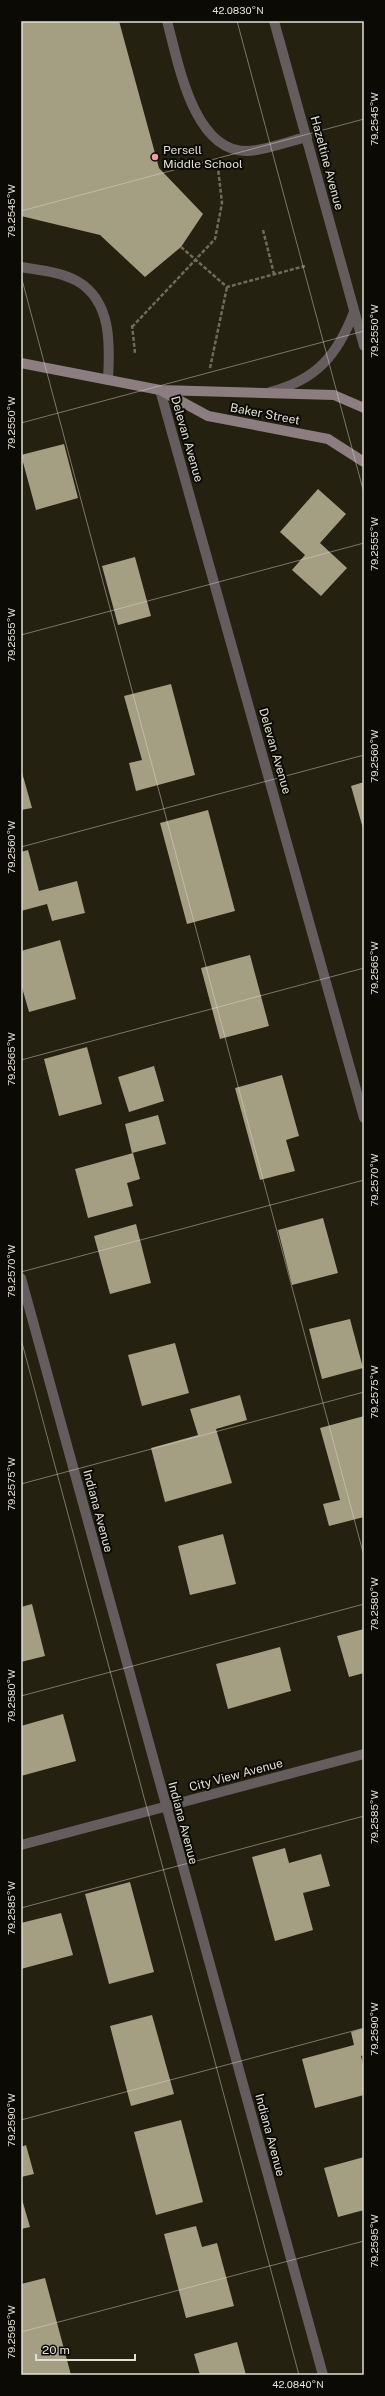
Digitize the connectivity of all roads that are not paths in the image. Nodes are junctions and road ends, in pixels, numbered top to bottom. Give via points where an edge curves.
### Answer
1 (167, 21) edge
2 (274, 21) edge
3 (306, 137) junction
4 (21, 267) edge
5 (354, 312) junction
6 (364, 346) edge
7 (21, 363) edge
8 (108, 380) junction
9 (160, 390) junction
10 (266, 393) junction
11 (364, 408) edge
12 (364, 462) edge
13 (364, 1118) edge
14 (21, 1278) edge
15 (364, 1754) edge
16 (165, 1807) junction
17 (21, 1845) edge
18 (323, 2375) edge

1 - 3 street via 192,104 214,138 229,148 247,151
2 - 3 street, Hazeltine Avenue
3 - 5 street, Hazeltine Avenue
4 - 8 street via 76,280 89,289 97,300 109,333
5 - 6 street, Hazeltine Avenue
5 - 10 street via 338,347 325,362 308,377 290,386
7 - 8 street, Baker Street
8 - 9 street, Baker Street
9 - 10 street, Baker Street
9 - 12 street, Baker Street via 208,416 328,439
9 - 13 street, Delevan Avenue
10 - 11 street, Baker Street via 334,395
14 - 16 street, Indiana Avenue
15 - 16 street, City View Avenue
16 - 17 street, City View Avenue
16 - 18 street, Indiana Avenue

